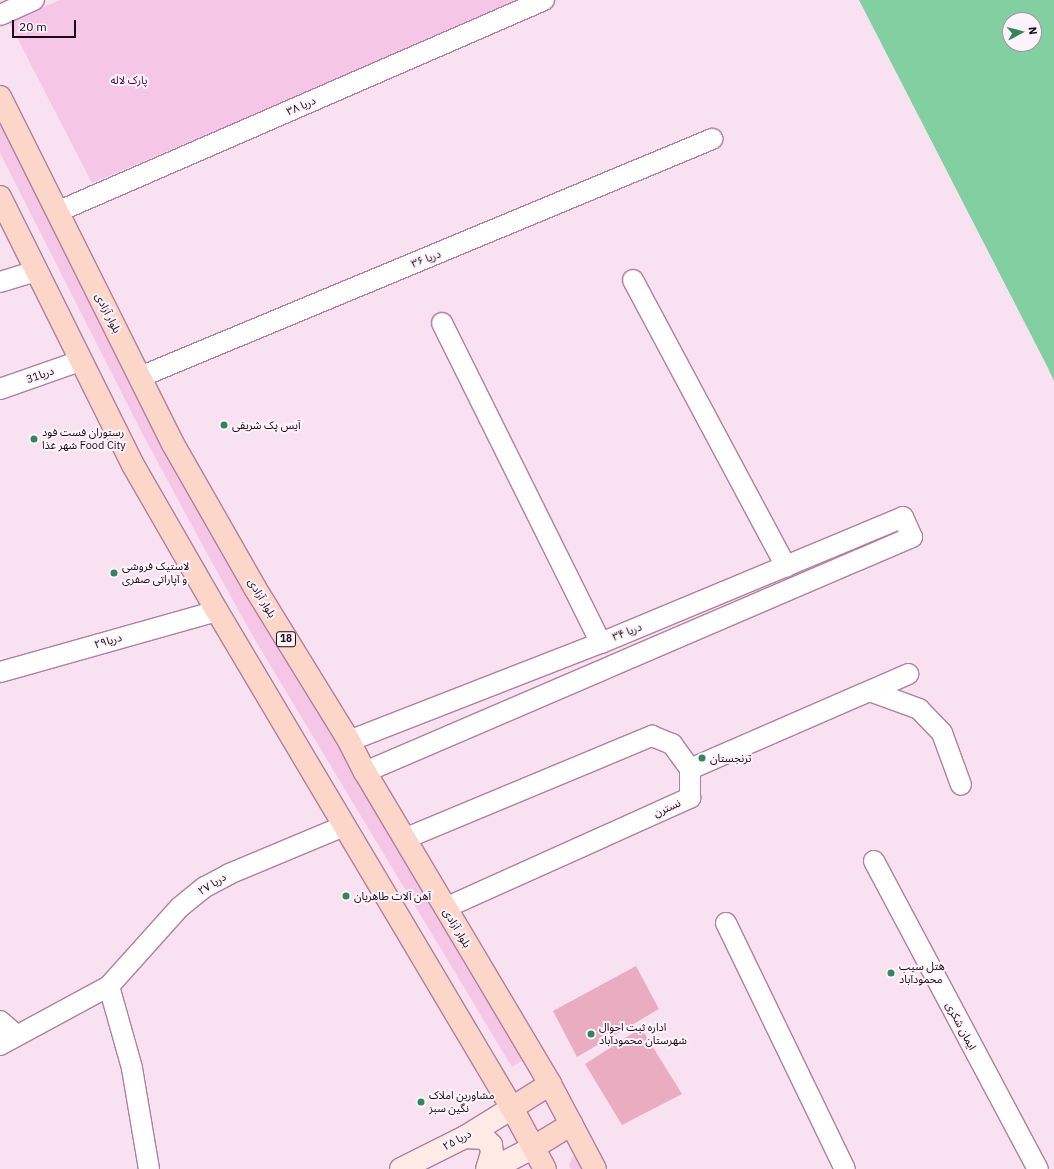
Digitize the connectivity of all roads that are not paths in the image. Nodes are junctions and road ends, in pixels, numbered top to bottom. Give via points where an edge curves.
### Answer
1 (34, 0) edge
2 (544, 0) edge
3 (0, 15) edge
4 (0, 97) edge
5 (712, 139) dead end
6 (0, 197) edge
7 (58, 212) junction
8 (37, 271) junction
9 (633, 280) dead end
10 (0, 282) edge
11 (442, 323) dead end
12 (80, 361) junction
13 (140, 377) junction
14 (0, 389) edge
15 (786, 567) junction
16 (217, 611) junction
17 (601, 643) junction
18 (0, 672) edge
19 (908, 674) dead end
20 (870, 691) junction
21 (349, 741) junction
22 (690, 769) junction
23 (365, 772) junction
24 (962, 786) dead end
25 (344, 826) junction
26 (404, 839) junction
27 (874, 861) dead end
28 (445, 908) junction
29 (726, 923) dead end
30 (109, 986) junction
31 (0, 1020) edge
32 (8, 1040) edge
33 (550, 1084) junction
34 (512, 1108) junction
35 (572, 1124) junction
36 (465, 1137) junction
37 (534, 1147) junction
38 (149, 1169) edge
39 (401, 1169) edge
40 (487, 1169) edge
41 (492, 1169) edge
42 (545, 1169) edge
43 (595, 1169) edge
44 (845, 1169) edge
45 (1038, 1169) edge

1 - 3 street
2 - 7 street, دریا ۳۸
4 - 7 main road, بلوار آزادی / 18
5 - 13 street, دریا ۳۶
6 - 8 main road
7 - 13 main road, بلوار آزادی / 18
8 - 10 street
8 - 12 main road
9 - 15 street
11 - 17 street
12 - 14 street, دریا31
12 - 16 main road via 133,465
13 - 21 main road, بلوار آزادی / 18 via 173,444 251,581
15 - 17 street, دریا ۳۴
15 - 23 street, دریا ۳۴ via 903,517 912,537
16 - 18 street, دریا۲۹
16 - 25 main road
17 - 21 street, دریا ۳۴
19 - 20 street
20 - 22 street
20 - 24 street via 919,709 928,718 942,733
21 - 23 main road, بلوار آزادی / 18
22 - 26 street via 672,744 652,736
22 - 28 street, نسترن via 690,798
23 - 26 main road, بلوار آزادی / 18
25 - 30 street, دریا ۲۷ via 205,886 180,908
25 - 34 main road
26 - 28 main road, بلوار آزادی / 18
27 - 45 street, ایمان شکری
28 - 33 main road, بلوار آزادی / 18
29 - 44 street
30 - 32 street, دریا ۲۷
30 - 38 street via 132,1068
31 - 32 street
33 - 34 main road
33 - 35 main road, بلوار آزادی / 18
34 - 36 main road, دریا ۲۵
34 - 37 main road
35 - 37 main road
35 - 43 main road, بلوار آزادی / 18
36 - 39 main road, دریا ۲۵
36 - 40 main road via 484,1138 491,1145 492,1153
37 - 41 main road
37 - 42 main road

